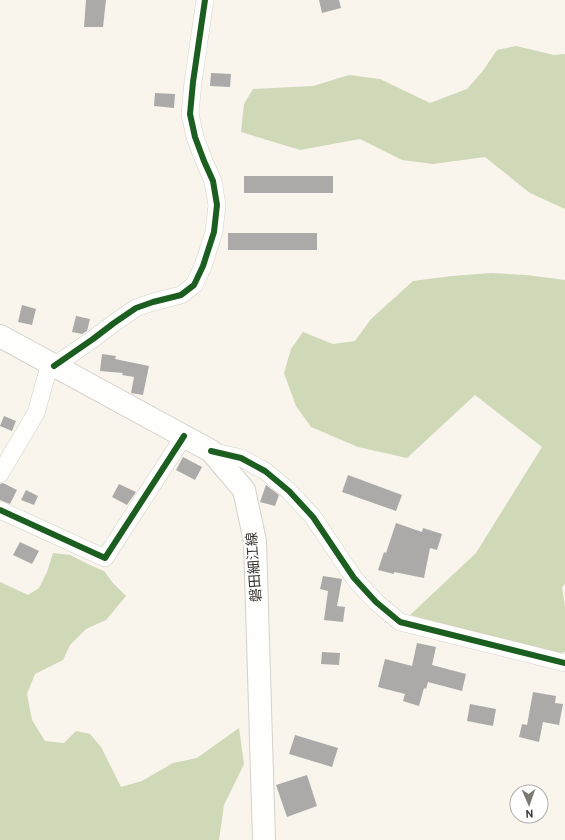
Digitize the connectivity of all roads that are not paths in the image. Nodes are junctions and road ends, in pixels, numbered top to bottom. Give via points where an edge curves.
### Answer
1 (205, 0) edge
2 (0, 336) edge
3 (52, 365) junction
4 (184, 436) junction
5 (211, 451) junction
6 (0, 474) edge
7 (0, 510) edge
8 (565, 663) edge
9 (264, 840) edge

1 - 3 street via 190,114 195,137 213,181 217,205 214,232 203,266 194,285 181,295 136,308
2 - 3 main road, 磐田細江線
3 - 4 main road, 磐田細江線
3 - 6 street via 36,413
4 - 5 main road, 磐田細江線
4 - 7 street via 105,558
5 - 8 street via 242,458 265,471 289,491 313,516 354,578 376,602 400,622
5 - 9 main road, 磐田細江線 via 244,490 255,541

